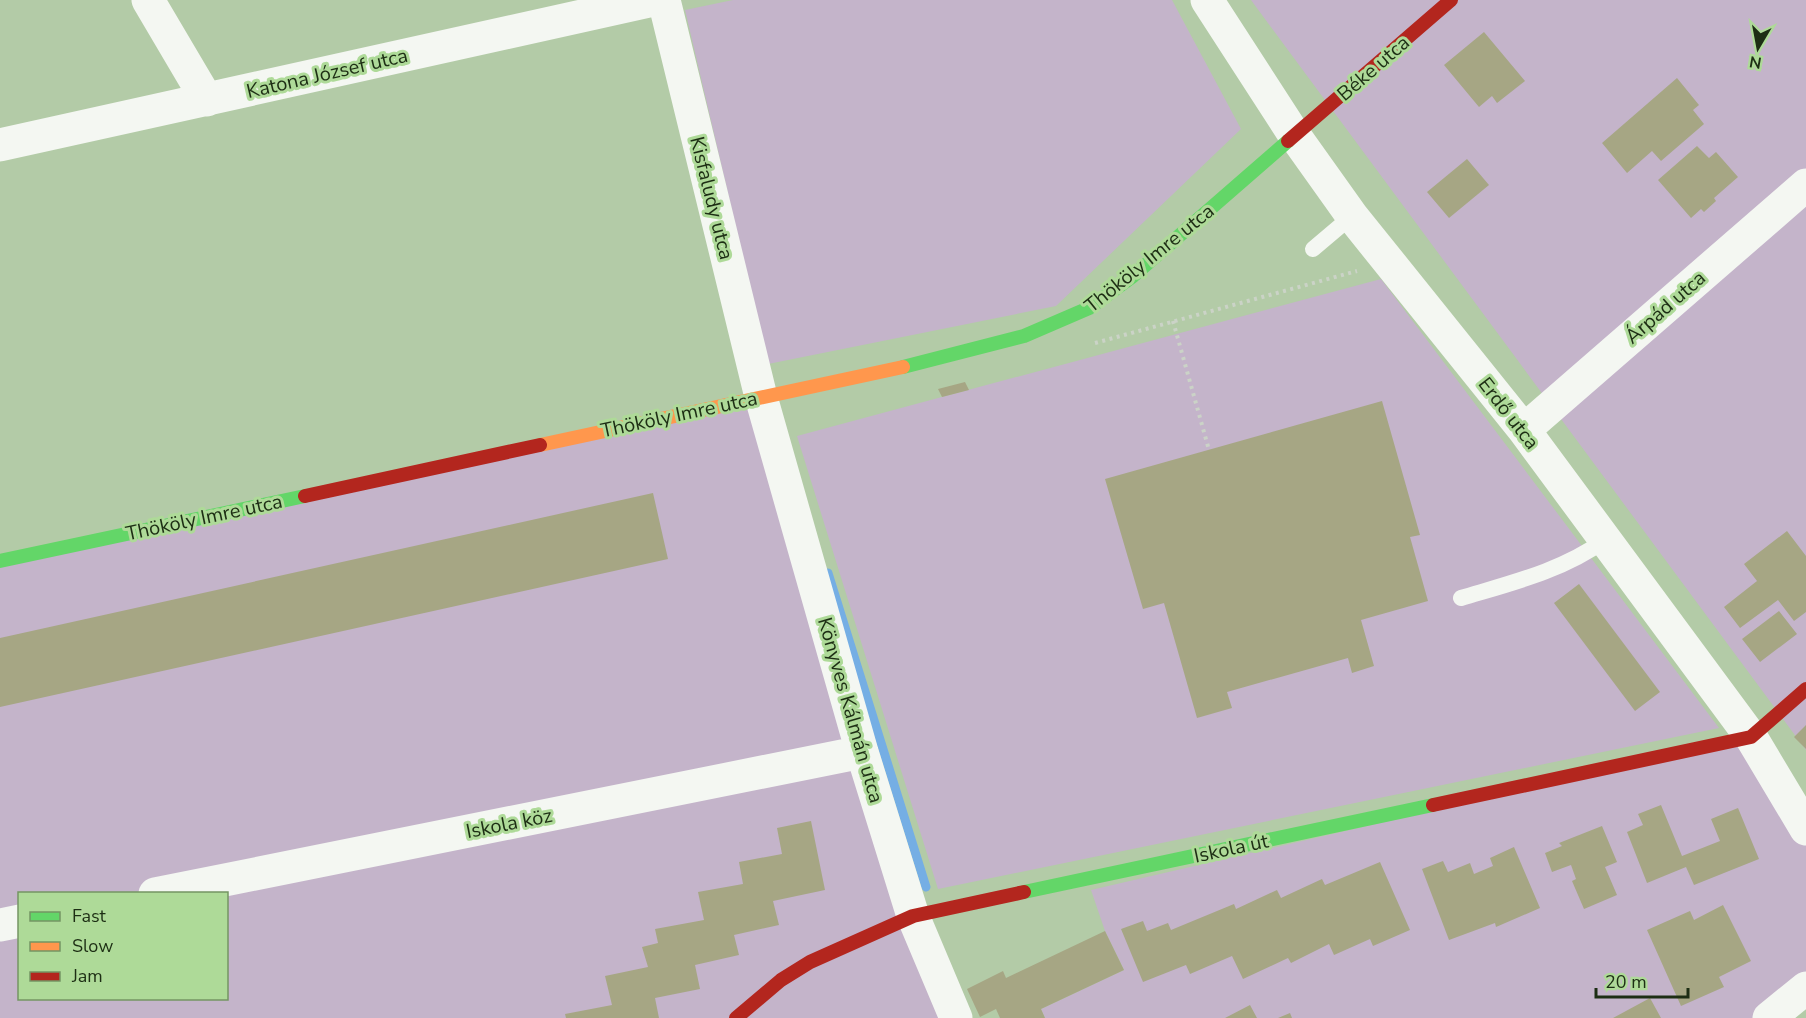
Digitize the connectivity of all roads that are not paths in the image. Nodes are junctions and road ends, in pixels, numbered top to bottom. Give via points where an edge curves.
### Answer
1 (148, 0) edge
2 (654, 0) edge
3 (664, 0) edge
4 (1207, 0) edge
5 (1451, 0) edge
6 (207, 100) junction
7 (1295, 136) junction
8 (0, 145) edge
9 (1806, 185) edge
10 (1352, 216) junction
11 (1313, 249) dead end
12 (761, 397) junction
13 (1524, 430) junction
14 (1605, 540) junction
15 (0, 561) edge
16 (1461, 598) dead end
17 (1806, 689) edge
18 (1751, 737) junction
19 (862, 752) junction
20 (1806, 829) edge
21 (165, 892) edge
22 (913, 916) junction
23 (18, 921) edge
24 (0, 924) edge
25 (1806, 988) edge
26 (736, 1018) edge
27 (956, 1018) edge
28 (1769, 1018) edge

1 - 6 street
2 - 6 street, Katona József utca
3 - 12 street, Kisfaludy utca
4 - 7 street, Erdő utca
5 - 7 street, Béke utca
6 - 8 street, Katona József utca
7 - 10 street, Erdő utca
7 - 12 street, Thököly Imre utca via 1133,276 1085,312 1000,344
9 - 13 street, Árpád utca
10 - 11 lane
10 - 13 street, Erdő utca
12 - 15 street, Thököly Imre utca
12 - 19 street, Könyves Kálmán utca
13 - 14 street, Erdő utca
14 - 16 lane via 1587,553 1539,575
14 - 18 street, Erdő utca
17 - 18 street
18 - 20 street, Erdő utca
18 - 22 street, Iskola út
19 - 21 street, Iskola köz
19 - 22 street, Könyves Kálmán utca
22 - 26 street, Iskola út via 810,962 781,980
22 - 27 street, Könyves Kálmán utca
23 - 24 street
25 - 28 street

